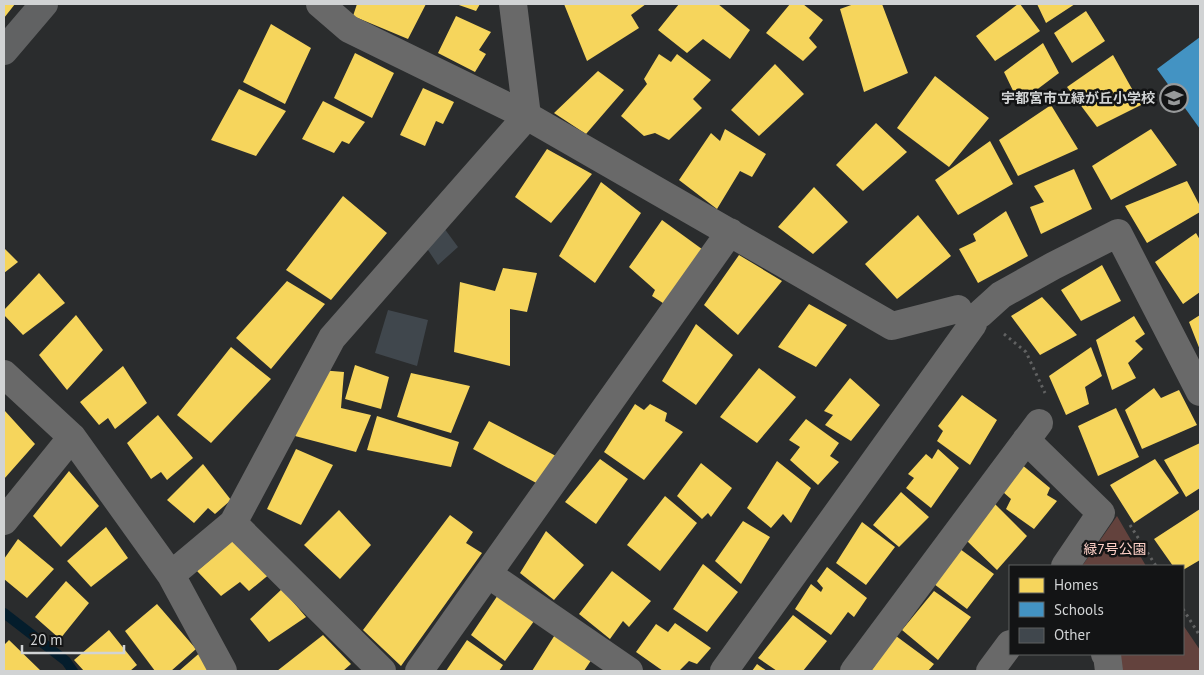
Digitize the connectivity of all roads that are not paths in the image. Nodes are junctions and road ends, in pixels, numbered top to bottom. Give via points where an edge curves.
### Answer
1 (44, 4) edge
2 (320, 4) edge
3 (513, 4) edge
4 (4, 51) edge
5 (527, 116) junction
6 (730, 232) junction
7 (970, 316) junction
8 (4, 374) edge
9 (1200, 392) edge
10 (72, 437) junction
11 (4, 521) edge
12 (233, 523) junction
13 (1066, 565) edge
14 (171, 574) junction
15 (488, 574) junction
16 (1009, 645) edge
17 (1107, 655) edge
18 (223, 671) edge
19 (382, 671) edge
20 (419, 671) edge
21 (629, 671) edge
22 (724, 671) edge
23 (854, 671) edge
24 (990, 671) edge
25 (1109, 671) edge

1 - 4 street
2 - 5 street via 349,29
3 - 5 street
5 - 6 street
5 - 12 street via 332,338
6 - 7 street via 892,326
6 - 15 street
7 - 9 street via 1052,266 1118,233
7 - 22 street
8 - 10 street
10 - 11 street
10 - 14 street
12 - 14 street
12 - 19 street
13 - 23 street via 1101,513 1032,431
14 - 18 street
15 - 20 street
15 - 21 street
16 - 24 street
17 - 25 street

